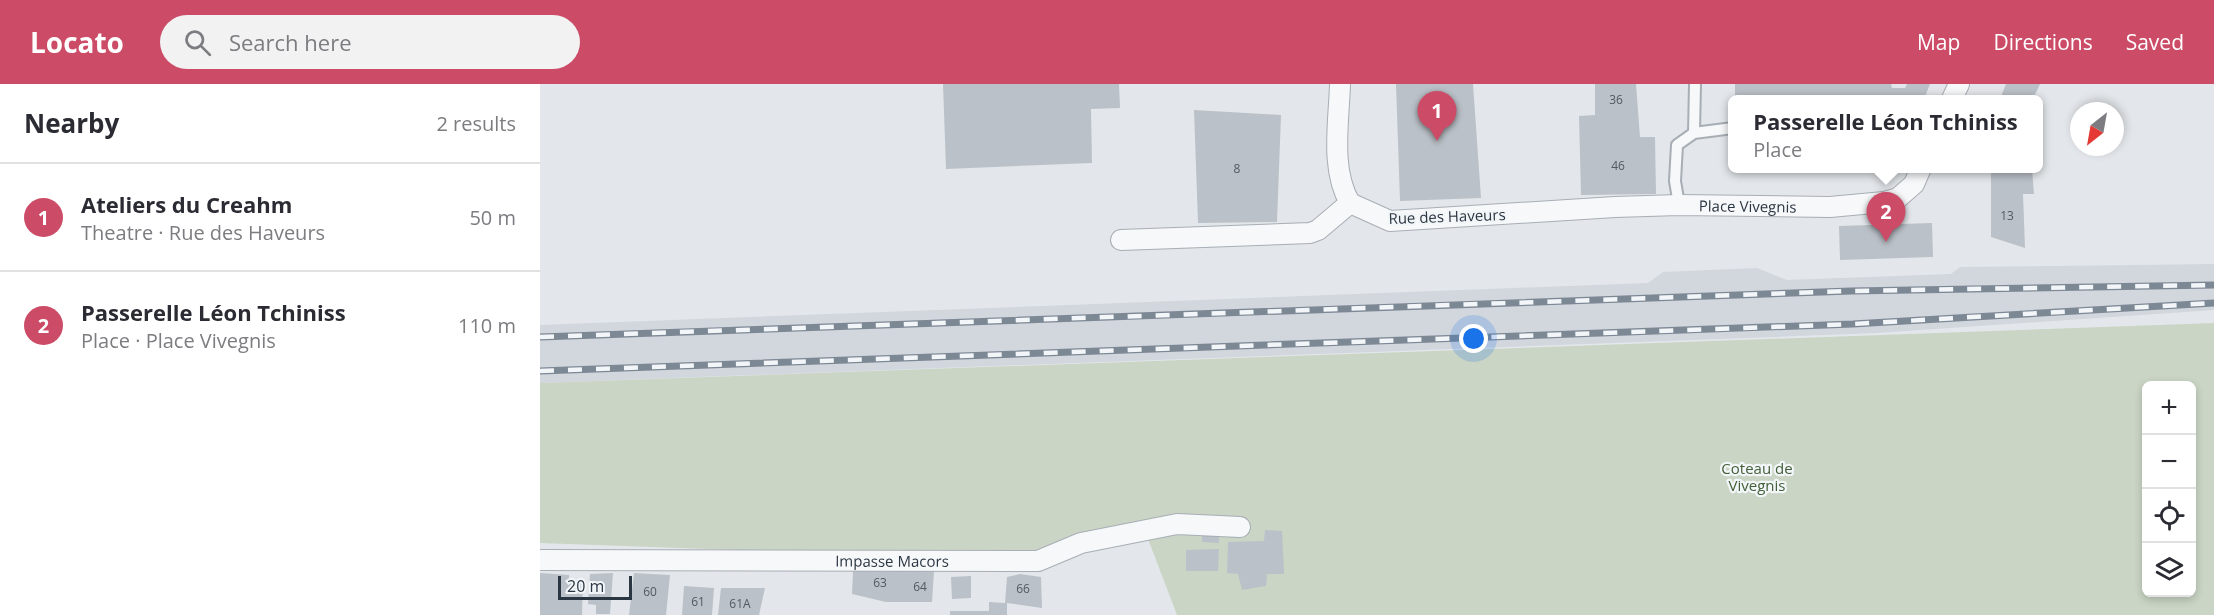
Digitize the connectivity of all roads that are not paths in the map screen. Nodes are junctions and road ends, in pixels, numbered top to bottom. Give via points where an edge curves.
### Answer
1 (1340, 84) edge
2 (1695, 84) edge
3 (1728, 129) edge
4 (1694, 133) junction
5 (1919, 173) edge
6 (1350, 203) junction
7 (1679, 205) junction
8 (1121, 240) dead end
9 (1240, 527) dead end
10 (540, 560) edge

1 - 6 street via 1338,162 1341,188
2 - 4 lane
3 - 4 lane
4 - 7 lane, Place Vivegnis via 1677,145 1675,181
5 - 7 street, Place Vivegnis via 1914,184 1898,198 1884,202 1830,207
6 - 7 street, Rue des Haveurs via 1390,221
6 - 8 street via 1310,233
9 - 10 street, Impasse Macors via 1177,525 1081,543 1038,561

